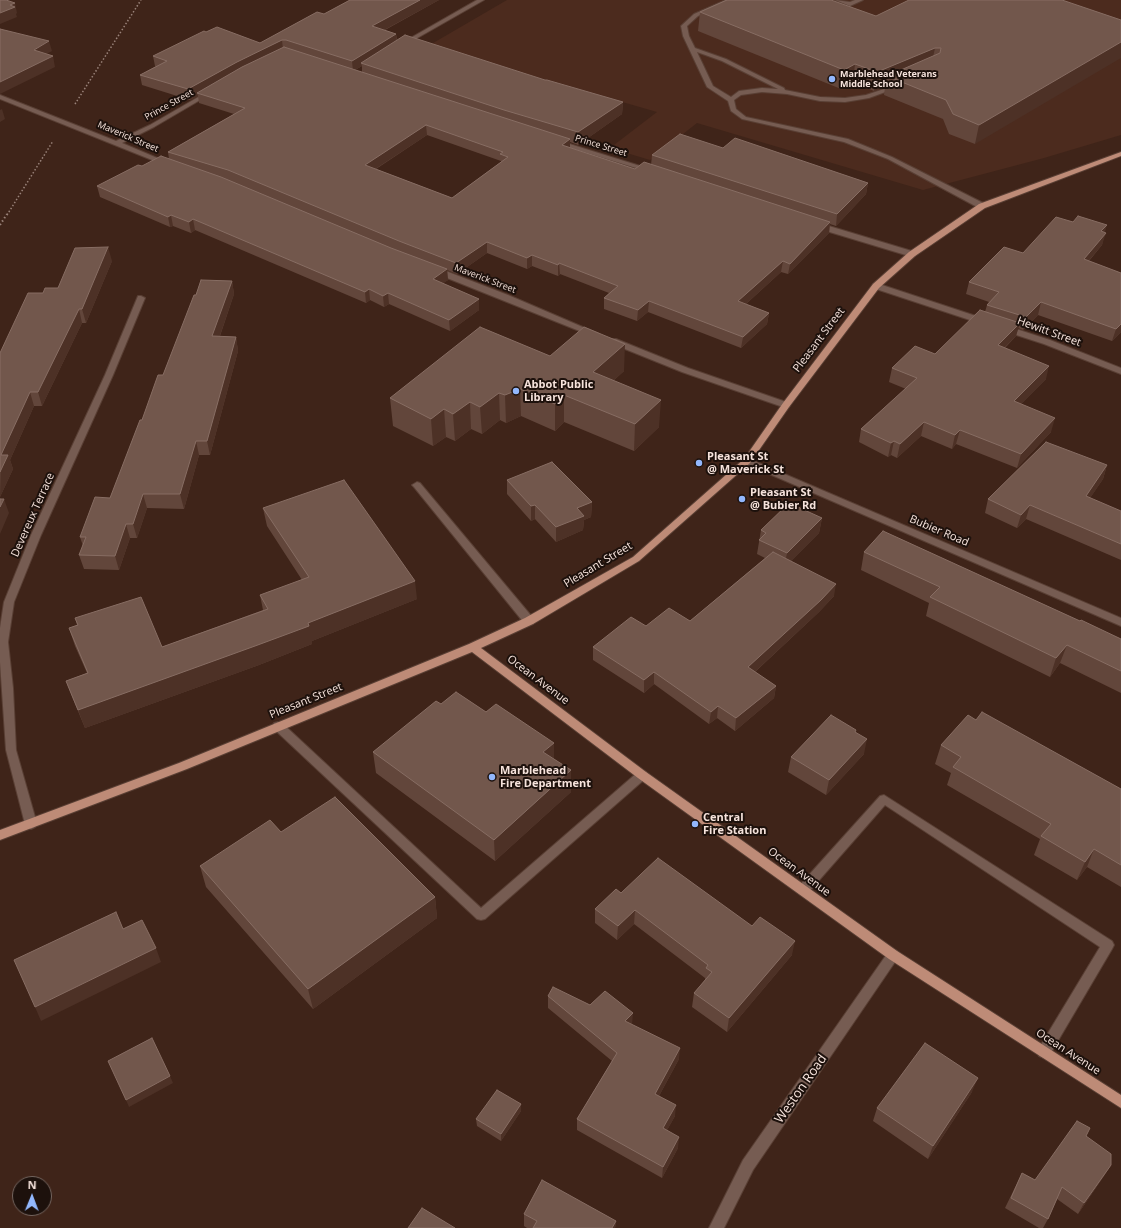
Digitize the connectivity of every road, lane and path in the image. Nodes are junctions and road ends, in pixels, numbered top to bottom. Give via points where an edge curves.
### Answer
1 (140, 0) edge
2 (481, 0) edge
3 (731, 0) edge
4 (838, 0) edge
5 (860, 0) edge
6 (112, 44) dead end
7 (400, 47) edge
8 (693, 49) junction
9 (905, 83) edge
10 (215, 90) edge
11 (787, 92) junction
12 (0, 97) edge
13 (731, 100) junction
14 (553, 141) edge
15 (116, 143) junction
16 (1121, 154) edge
17 (173, 167) edge
18 (657, 173) edge
19 (982, 206) junction
20 (812, 224) edge
21 (912, 254) junction
22 (428, 268) edge
23 (876, 286) junction
24 (141, 298) dead end
25 (1121, 372) edge
26 (786, 405) junction
27 (747, 461) junction
28 (417, 485) dead end
29 (529, 621) junction
30 (1121, 622) edge
31 (474, 647) junction
32 (278, 726) junction
33 (642, 775) junction
34 (31, 824) junction
35 (0, 835) edge
36 (803, 890) junction
37 (894, 955) junction
38 (1044, 1052) junction
39 (1121, 1102) edge
40 (716, 1228) edge

1 - 6 path
2 - 7 street
3 - 8 street via 696,15 684,26
4 - 5 street via 850,4
8 - 11 street via 724,60
8 - 13 street via 710,87
9 - 11 street via 878,94 845,100 820,99
10 - 15 street, Prince Street via 152,126
11 - 13 street via 762,90 739,93
12 - 15 street, Maverick Street
13 - 19 street via 733,110 744,118 846,140 897,162
14 - 18 street, Prince Street
15 - 17 street, Maverick Street
16 - 19 main road, Pleasant Street
19 - 21 main road, Pleasant Street
20 - 21 street
21 - 23 main road, Pleasant Street
22 - 26 street, Maverick Street via 505,296 685,370
23 - 25 street, Hewitt Street via 1047,342
23 - 26 main road, Pleasant Street
24 - 34 street, Devereux Terrace via 9,602 3,642 11,750
26 - 27 main road, Pleasant Street
27 - 29 main road, Pleasant Street via 636,559
27 - 30 street, Bubier Road
28 - 29 street
29 - 31 main road, Pleasant Street
31 - 32 main road, Pleasant Street
31 - 33 main road, Ocean Avenue
32 - 33 street via 481,915
32 - 34 main road, Pleasant Street via 183,766
33 - 36 main road, Ocean Avenue
34 - 35 main road, Pleasant Street
36 - 37 main road, Ocean Avenue
36 - 38 street via 884,799 1108,945
37 - 38 main road, Ocean Avenue
37 - 40 street, Weston Road via 748,1165
38 - 39 main road, Ocean Avenue

